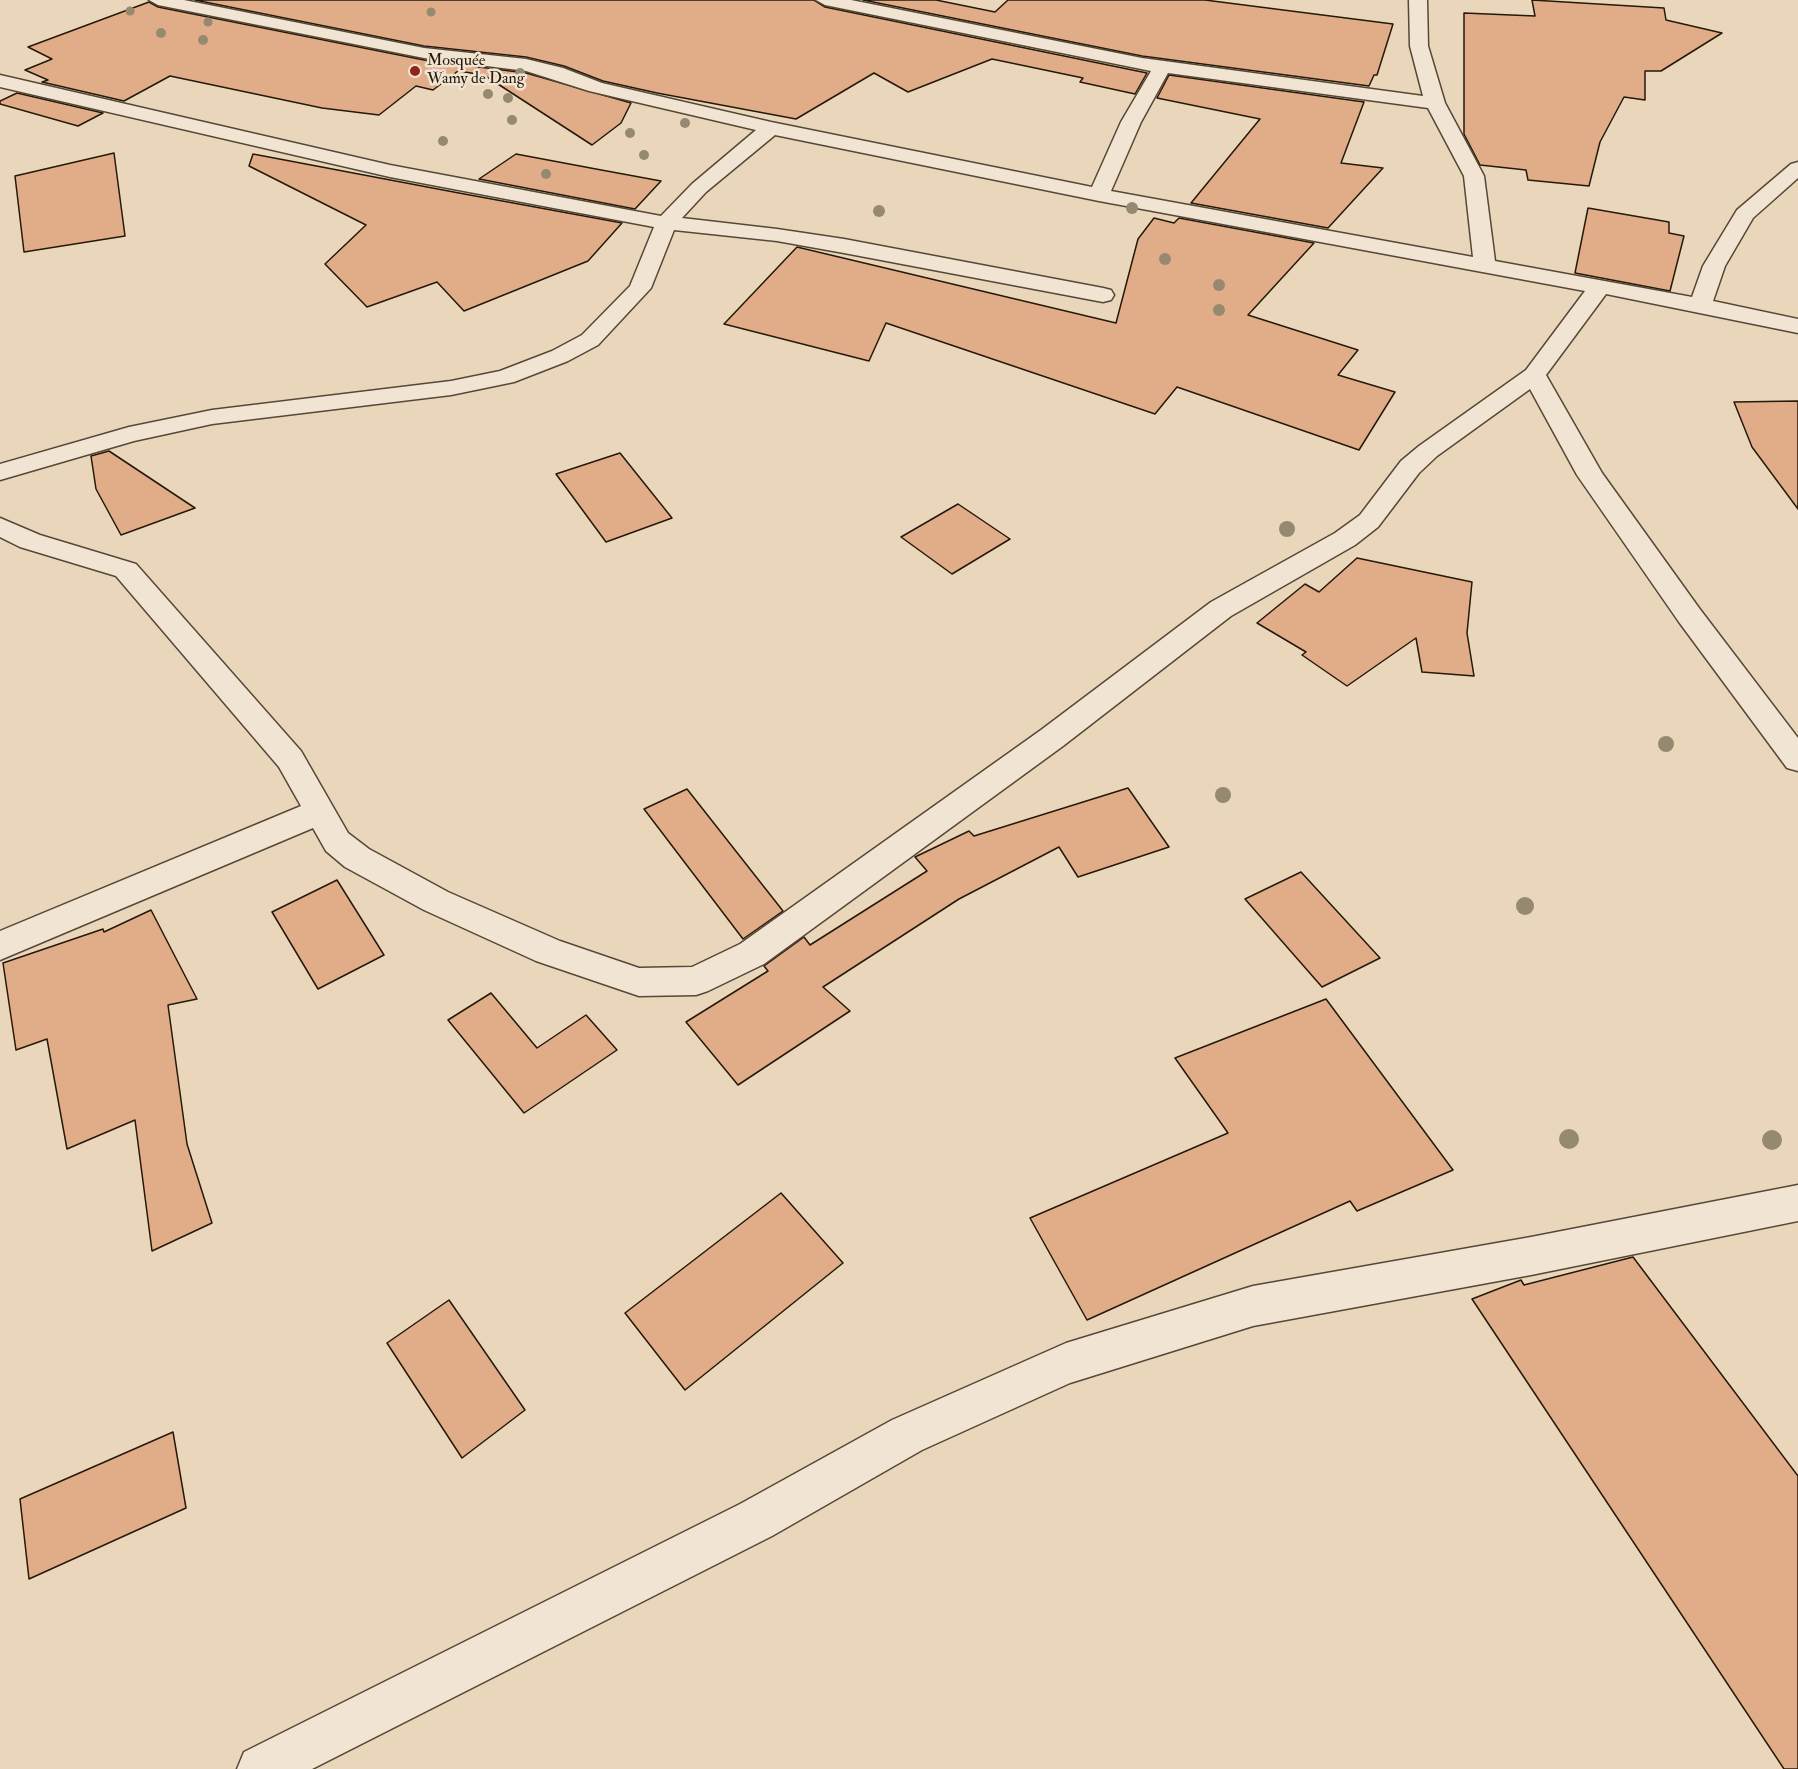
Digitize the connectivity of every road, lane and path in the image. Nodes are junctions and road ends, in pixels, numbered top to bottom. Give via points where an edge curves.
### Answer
1 (158, 0) edge
2 (825, 0) edge
3 (1418, 0) edge
4 (1162, 67) junction
5 (0, 81) edge
6 (1435, 103) junction
7 (771, 128) junction
8 (1798, 168) edge
9 (1099, 195) junction
10 (666, 223) junction
11 (1485, 267) junction
12 (1599, 288) junction
13 (1103, 295) dead end
14 (1700, 305) junction
15 (1798, 326) edge
16 (1534, 375) junction
17 (0, 472) edge
18 (0, 526) edge
19 (1798, 760) edge
20 (318, 812) junction
21 (0, 946) edge
22 (1798, 1203) edge
23 (261, 1769) edge

1 - 7 street via 424,52 526,65 596,87
2 - 4 street
3 - 6 street via 1419,46
4 - 6 street
4 - 9 street via 1131,122
5 - 10 street via 390,171
6 - 11 street via 1474,177
7 - 9 street
7 - 10 street via 699,188
8 - 14 street via 1744,214 1714,266
9 - 11 street
10 - 13 street via 788,236
10 - 17 street via 640,288 603,328 560,356 506,377 417,393 212,417 129,435
11 - 12 street
12 - 14 street
12 - 16 street
14 - 15 street
16 - 19 street via 1590,475
16 - 20 street via 1428,451 1410,467 1369,521 1345,539 1221,609 1052,738 752,954 696,981 639,982 548,951 436,901 345,851
18 - 20 street via 30,542 126,570 290,759
20 - 21 street
22 - 23 street via 1253,1306 1066,1364 907,1435 756,1520

